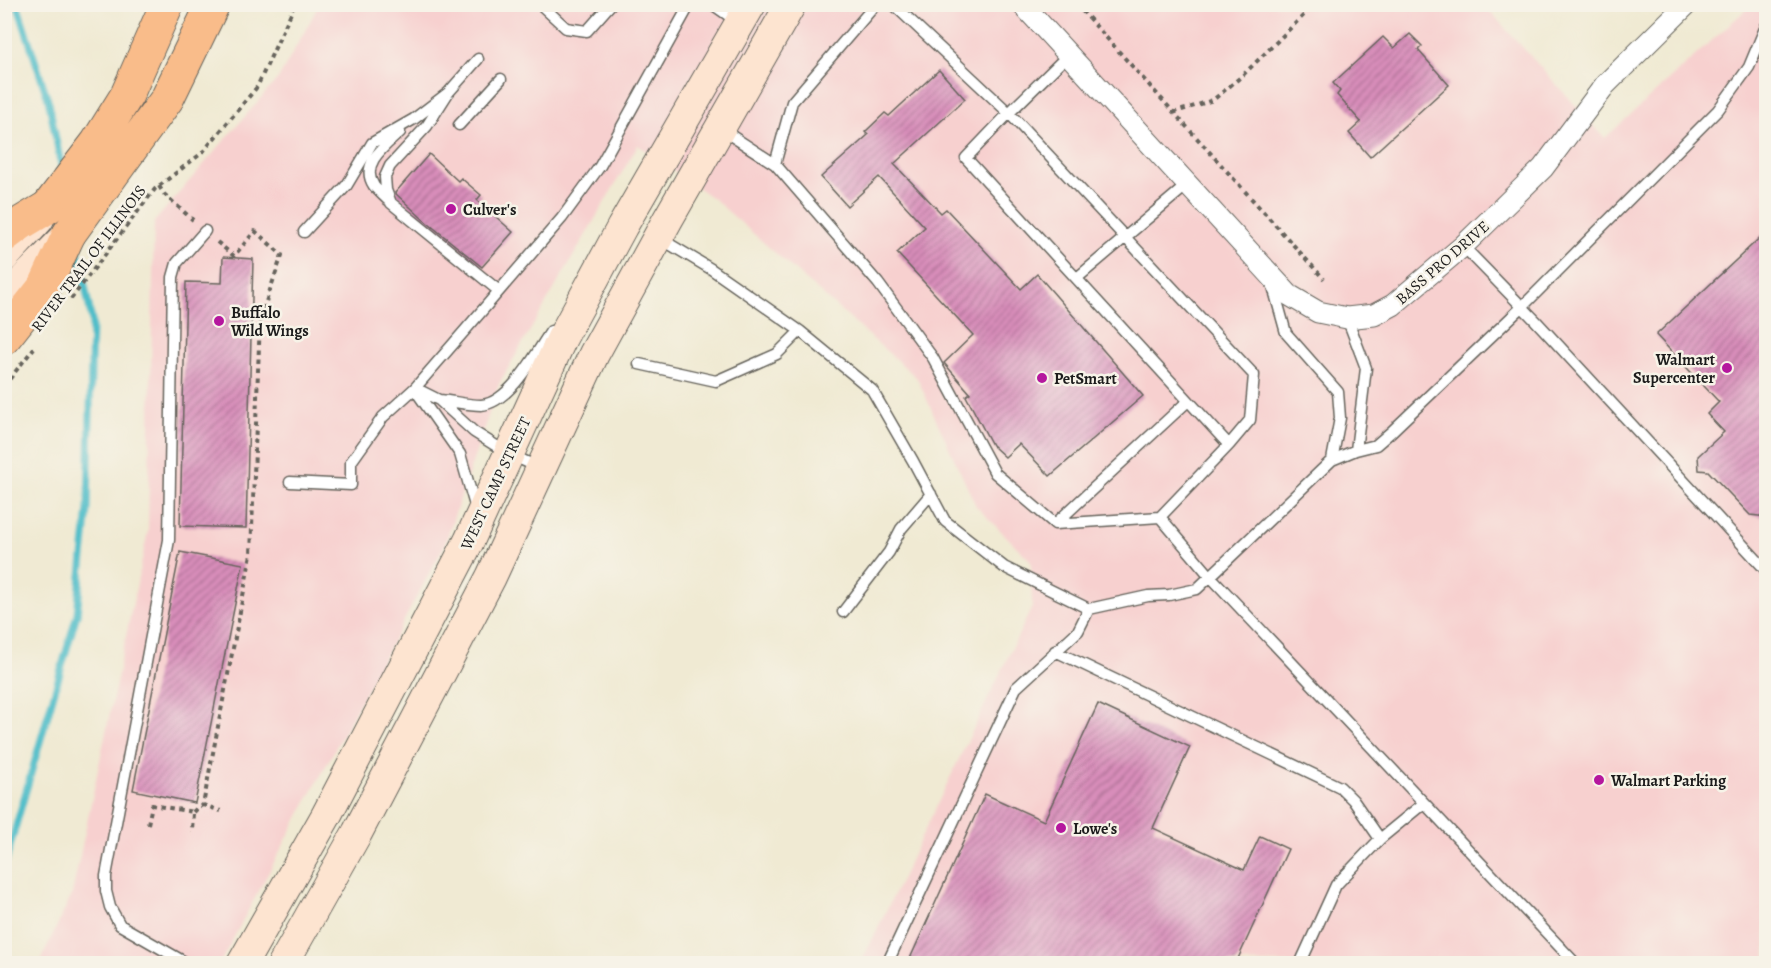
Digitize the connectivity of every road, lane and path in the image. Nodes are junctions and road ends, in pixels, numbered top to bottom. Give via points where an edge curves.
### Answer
1 (167, 4) edge
2 (213, 4) edge
3 (295, 4) edge
4 (540, 4) edge
5 (611, 4) edge
6 (690, 4) edge
7 (712, 4) edge
8 (791, 4) edge
9 (876, 4) edge
10 (893, 4) edge
11 (1022, 4) edge
12 (1076, 4) edge
13 (1315, 4) edge
14 (1687, 4) edge
15 (746, 14) edge
16 (1767, 26) edge
17 (1068, 54) junction
18 (478, 59) dead end
19 (501, 79) dead end
20 (448, 93) junction
21 (1009, 113) junction
22 (1173, 113) junction
23 (414, 119) junction
24 (459, 125) dead end
25 (720, 129) junction
26 (775, 164) junction
27 (1187, 185) junction
28 (157, 187) junction
29 (391, 203) junction
30 (48, 207) junction
31 (193, 220) dead end
32 (205, 231) dead end
33 (303, 232) dead end
34 (4, 236) edge
35 (658, 237) junction
36 (1124, 237) junction
37 (216, 241) dead end
38 (1463, 246) junction
39 (4, 257) edge
40 (1269, 274) junction
41 (1077, 278) junction
42 (1324, 279) dead end
43 (590, 286) junction
44 (499, 291) junction
45 (1522, 307) junction
46 (64, 308) dead end
47 (565, 308) dead end
48 (559, 318) dead end
49 (1347, 318) junction
50 (14, 329) edge
51 (800, 331) junction
52 (639, 364) dead end
53 (4, 386) edge
54 (415, 388) junction
55 (439, 400) junction
56 (1188, 401) junction
57 (1229, 446) junction
58 (1356, 450) junction
59 (508, 454) junction
60 (1332, 460) junction
61 (541, 469) junction
62 (290, 482) dead end
63 (931, 494) junction
64 (1160, 517) junction
65 (479, 519) junction
66 (1055, 524) junction
67 (1767, 570) edge
68 (1210, 576) junction
69 (1089, 609) junction
70 (843, 612) dead end
71 (1055, 651) junction
72 (1424, 803) junction
73 (203, 806) junction
74 (221, 811) dead end
75 (194, 812) junction
76 (148, 824) dead end
77 (192, 832) dead end
78 (1380, 839) junction
79 (188, 963) edge
80 (242, 963) edge
81 (283, 963) edge
82 (887, 963) edge
83 (1300, 963) edge
84 (1576, 963) edge

1 - 30 main road via 127,94 97,143
2 - 50 main road via 167,99 69,234 45,286
3 - 28 path, RIVER TRAIL OF ILLINOIS via 257,87 202,153
4 - 5 lane via 566,28 586,31
6 - 44 lane via 600,166 562,218
7 - 15 lane
8 - 25 main road
9 - 26 lane via 792,102
10 - 21 lane
11 - 17 street, BASS PRO DRIVE
12 - 22 path
13 - 22 path via 1213,100
14 - 38 street, BASS PRO DRIVE via 1605,85 1543,168
15 - 43 main road, WEST CAMP STREET
16 - 45 lane via 1749,67 1718,110
17 - 21 lane
17 - 27 street, BASS PRO DRIVE
18 - 20 lane
19 - 24 lane
20 - 23 lane
20 - 29 lane via 427,126 390,166 385,177
21 - 36 lane
21 - 41 lane via 966,158
22 - 42 path
23 - 29 lane via 374,156 370,172 373,185
23 - 33 lane via 372,143 347,185
25 - 26 lane
25 - 35 main road
26 - 66 lane via 878,283 933,358 995,473
27 - 36 lane
27 - 40 street, BASS PRO DRIVE
28 - 31 path
28 - 46 path, RIVER TRAIL OF ILLINOIS
29 - 44 lane
30 - 34 main road
30 - 39 main road
32 - 79 lane via 177,263 173,277 169,540 106,876 110,907 120,925
35 - 51 lane
35 - 61 main road via 594,354
36 - 41 lane
36 - 57 lane via 1254,375 1250,420
37 - 73 path via 234,256 255,231 282,255 260,319 251,554
38 - 45 lane
38 - 49 street, BASS PRO DRIVE via 1393,305 1374,315
40 - 49 street, BASS PRO DRIVE via 1289,295 1318,312
40 - 60 lane via 1286,333 1338,393 1340,418
41 - 56 lane
43 - 47 lane
43 - 59 main road, WEST CAMP STREET
44 - 54 lane
45 - 58 lane via 1376,445
45 - 67 lane
48 - 55 lane via 522,375 499,399 483,405
49 - 58 lane via 1366,368
50 - 53 path
51 - 52 lane via 777,354 716,381
51 - 63 lane via 872,390
54 - 55 lane
54 - 62 lane via 383,417 351,462 351,485
54 - 65 lane via 460,454
55 - 59 lane via 474,432
56 - 57 lane
56 - 66 lane
57 - 64 lane
58 - 60 lane
59 - 61 lane
59 - 65 main road, WEST CAMP STREET
60 - 68 lane
61 - 81 main road via 418,719
63 - 69 lane via 945,521 1004,567
63 - 70 lane via 901,529 889,552
64 - 66 lane
64 - 68 lane
65 - 80 main road, WEST CAMP STREET via 338,793
68 - 69 lane via 1197,589
68 - 72 lane
69 - 71 lane via 1078,631
71 - 78 lane via 1340,787
71 - 82 lane via 1016,688
72 - 78 lane
72 - 84 lane
73 - 74 path
73 - 75 path
75 - 76 path via 153,805
75 - 77 path
78 - 83 lane via 1336,885

